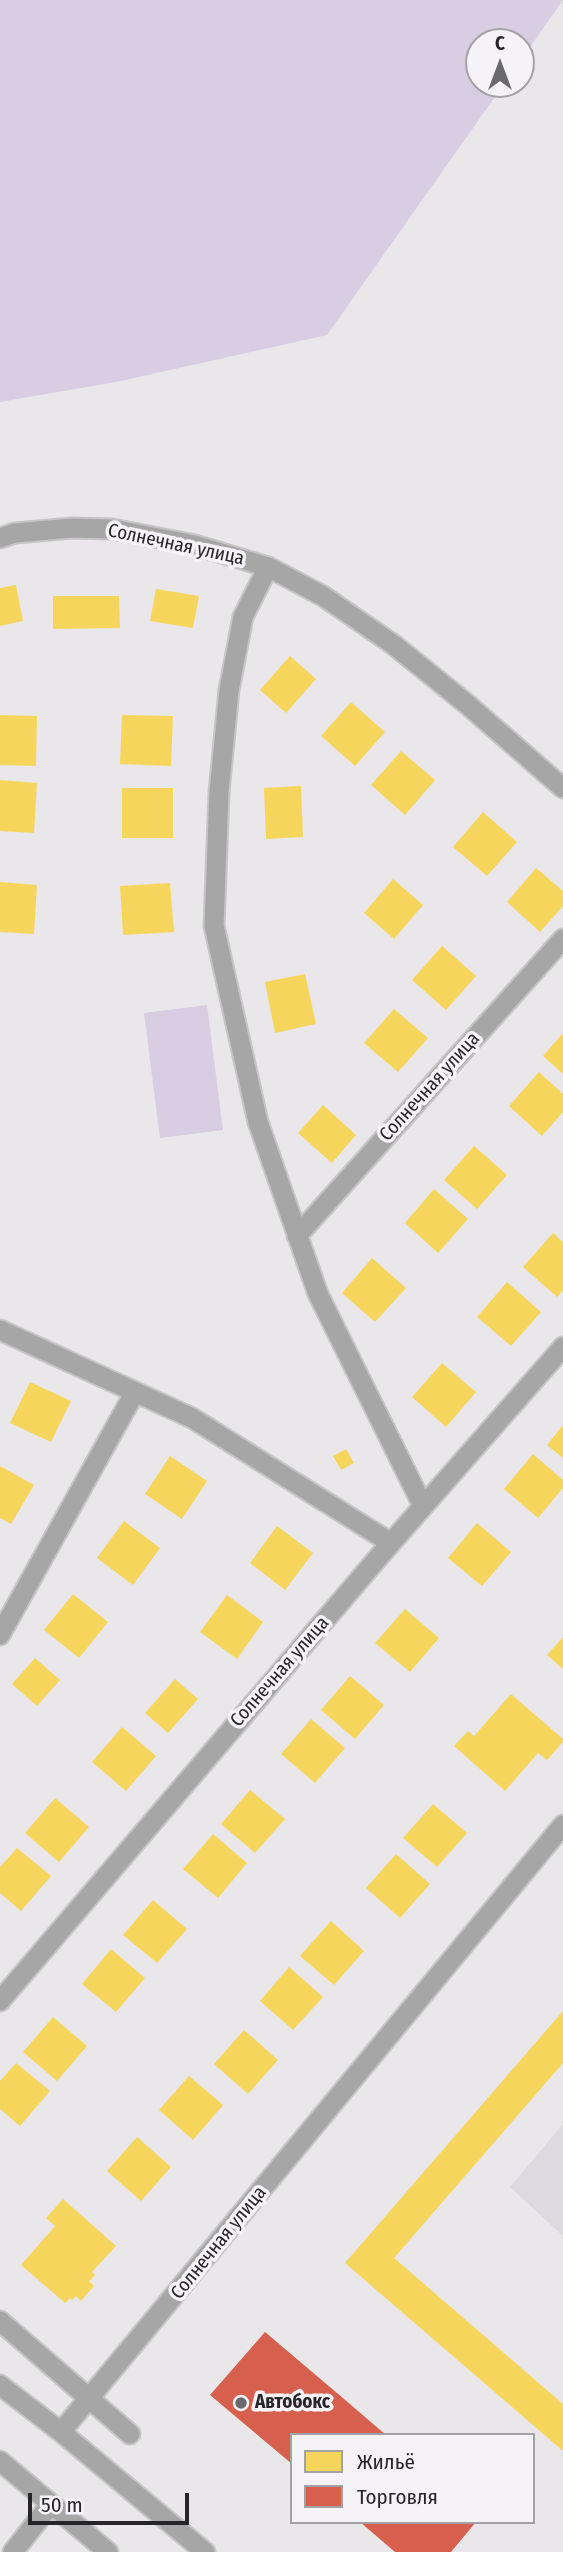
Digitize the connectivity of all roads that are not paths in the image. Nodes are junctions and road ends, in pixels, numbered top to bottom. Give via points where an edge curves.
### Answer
1 (0, 538) edge
2 (268, 567) junction
3 (563, 788) edge
4 (563, 939) edge
5 (297, 1236) junction
6 (0, 1330) edge
7 (563, 1347) edge
8 (135, 1392) junction
9 (423, 1506) junction
10 (391, 1543) junction
11 (0, 1635) edge
12 (563, 1825) edge
13 (0, 2001) edge
14 (0, 2321) edge
15 (0, 2385) edge
16 (89, 2400) junction
17 (61, 2432) junction
18 (130, 2434) dead end
19 (0, 2461) edge
20 (51, 2504) junction
21 (13, 2552) edge
22 (108, 2552) edge
23 (205, 2552) edge

1 - 2 street, Солнечная улица via 15,533 112,528 195,545
2 - 3 street, Солнечная улица via 323,596 394,645
2 - 5 street, Солнечная улица via 243,617 229,690 219,792 214,926 258,1122
4 - 5 street, Солнечная улица
5 - 9 street, Солнечная улица via 318,1294
6 - 8 street
7 - 9 street, Солнечная улица
8 - 10 street via 192,1418
8 - 11 street
9 - 10 street, Солнечная улица
10 - 13 street, Солнечная улица
12 - 16 street, Солнечная улица
14 - 16 street
15 - 17 street
16 - 17 street, Солнечная улица
16 - 18 street
17 - 23 street
19 - 20 street
20 - 21 street
20 - 22 street

